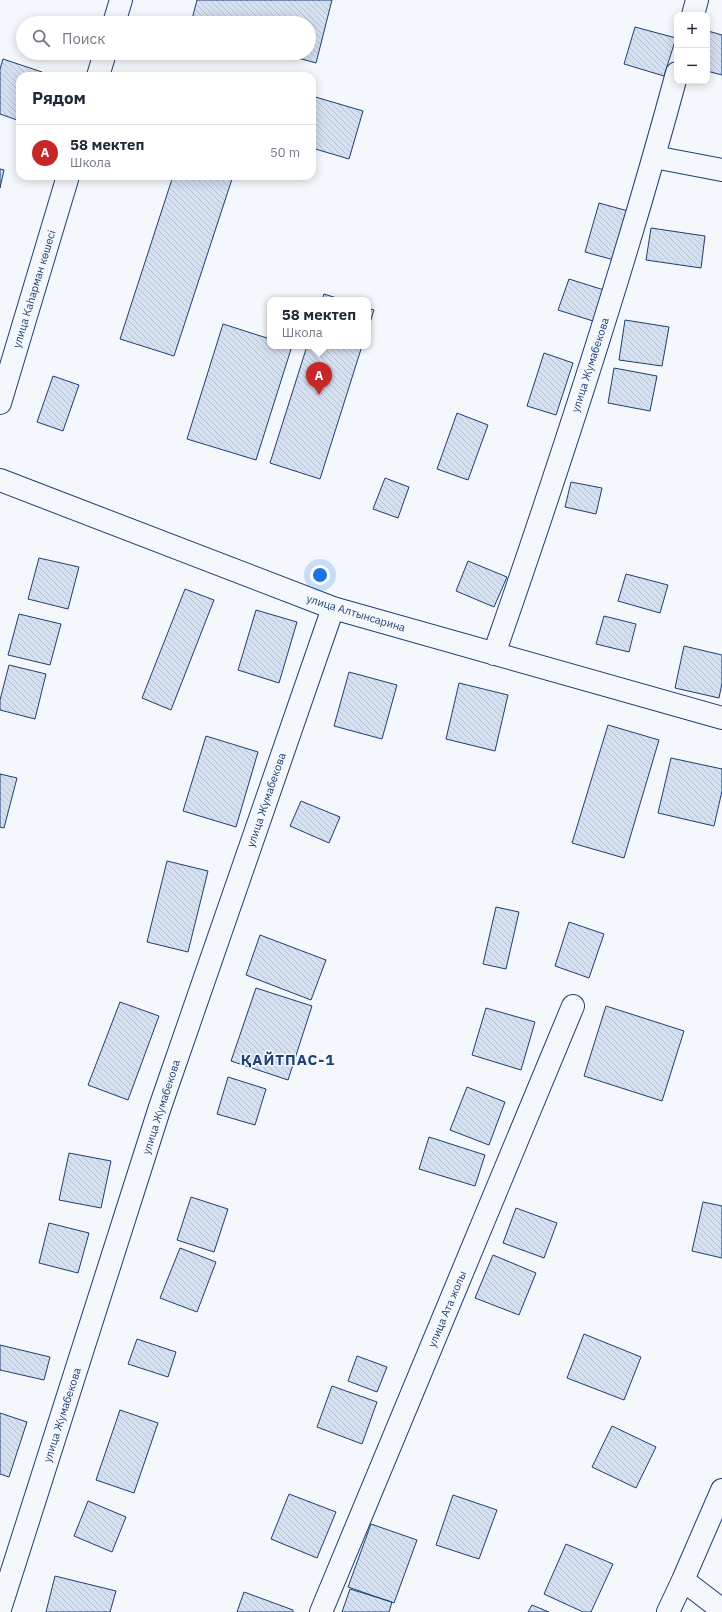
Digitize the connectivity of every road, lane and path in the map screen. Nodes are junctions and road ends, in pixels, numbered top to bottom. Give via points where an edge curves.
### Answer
1 (121, 0) edge
2 (697, 0) edge
3 (694, 12) edge
4 (116, 16) edge
5 (103, 60) edge
6 (99, 72) edge
7 (674, 84) edge
8 (654, 157) junction
9 (722, 170) edge
10 (67, 180) edge
11 (0, 403) edge
12 (0, 480) edge
13 (333, 608) junction
14 (494, 654) junction
15 (722, 718) edge
16 (573, 1006) dead end
17 (722, 1490) edge
18 (684, 1580) junction
19 (0, 1609) edge
20 (722, 1610) edge
21 (321, 1612) edge
22 (668, 1612) edge

1 - 4 street
2 - 3 street
5 - 6 street
7 - 8 street, улица Жумабекова
8 - 9 street
8 - 14 street, улица Жумабекова via 591,365
10 - 11 street, улица Каһарман көшесі
12 - 13 street, улица Алтынсарина
13 - 14 street, улица Алтынсарина
13 - 19 street, улица Жумабекова via 160,1107
14 - 15 street, улица Алтынсарина
16 - 21 street, улица Ата жолы
17 - 18 street
18 - 20 street
18 - 22 street

